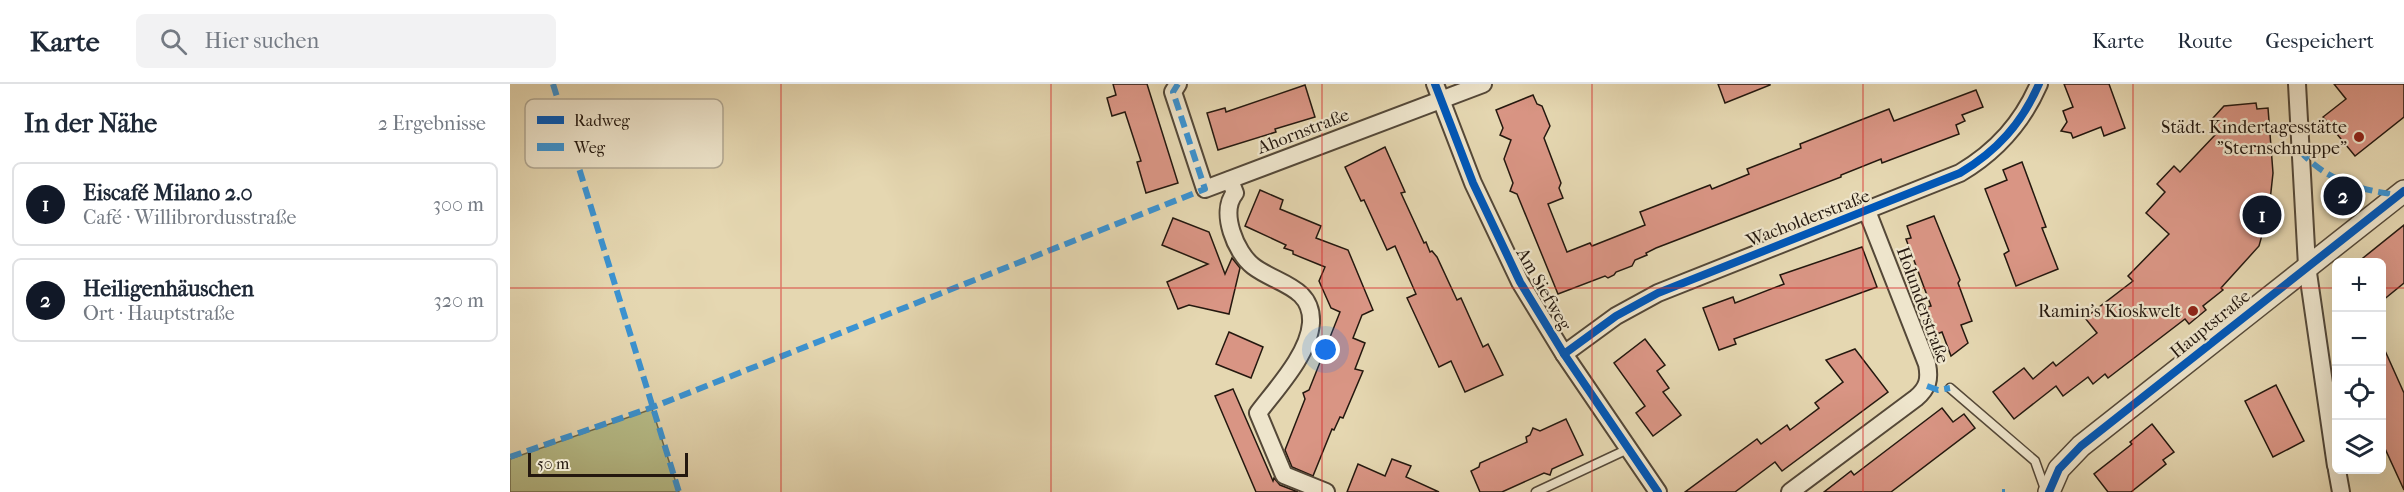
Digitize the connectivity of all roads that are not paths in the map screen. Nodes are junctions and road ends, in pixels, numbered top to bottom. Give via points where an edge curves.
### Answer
1 (1178, 84) edge
2 (1483, 84) edge
3 (2039, 84) edge
4 (2296, 84) edge
5 (1438, 92) edge
6 (1230, 180) junction
7 (2404, 191) edge
8 (1867, 211) junction
9 (2307, 266) junction
10 (1564, 354) junction
11 (1950, 388) dead end
12 (1628, 449) junction
13 (2337, 480) edge
14 (1326, 492) edge
15 (1536, 492) edge
16 (1658, 492) edge
17 (1790, 492) edge
18 (2048, 492) edge

1 - 6 street, Ahornstraße via 1173,92 1205,189
2 - 5 street, Ahornstraße
3 - 8 street, Wacholderstraße via 2015,128 1977,163
4 - 9 street
5 - 6 street, Ahornstraße
5 - 10 street, Am Siefweg via 1508,259
6 - 14 street via 1235,193 1227,216 1244,257 1295,288 1310,310 1310,329 1296,364 1258,413 1284,475
7 - 9 street, Hauptstraße
8 - 10 street, Wacholderstraße via 1658,293 1616,316
8 - 17 street, Holunderstraße via 1927,364 1928,380 1916,398
9 - 13 street
9 - 18 street, Hauptstraße via 2081,446 2060,469
10 - 12 street, Am Siefweg
11 - 18 lane via 2035,461
12 - 15 lane
12 - 16 street, Am Siefweg

